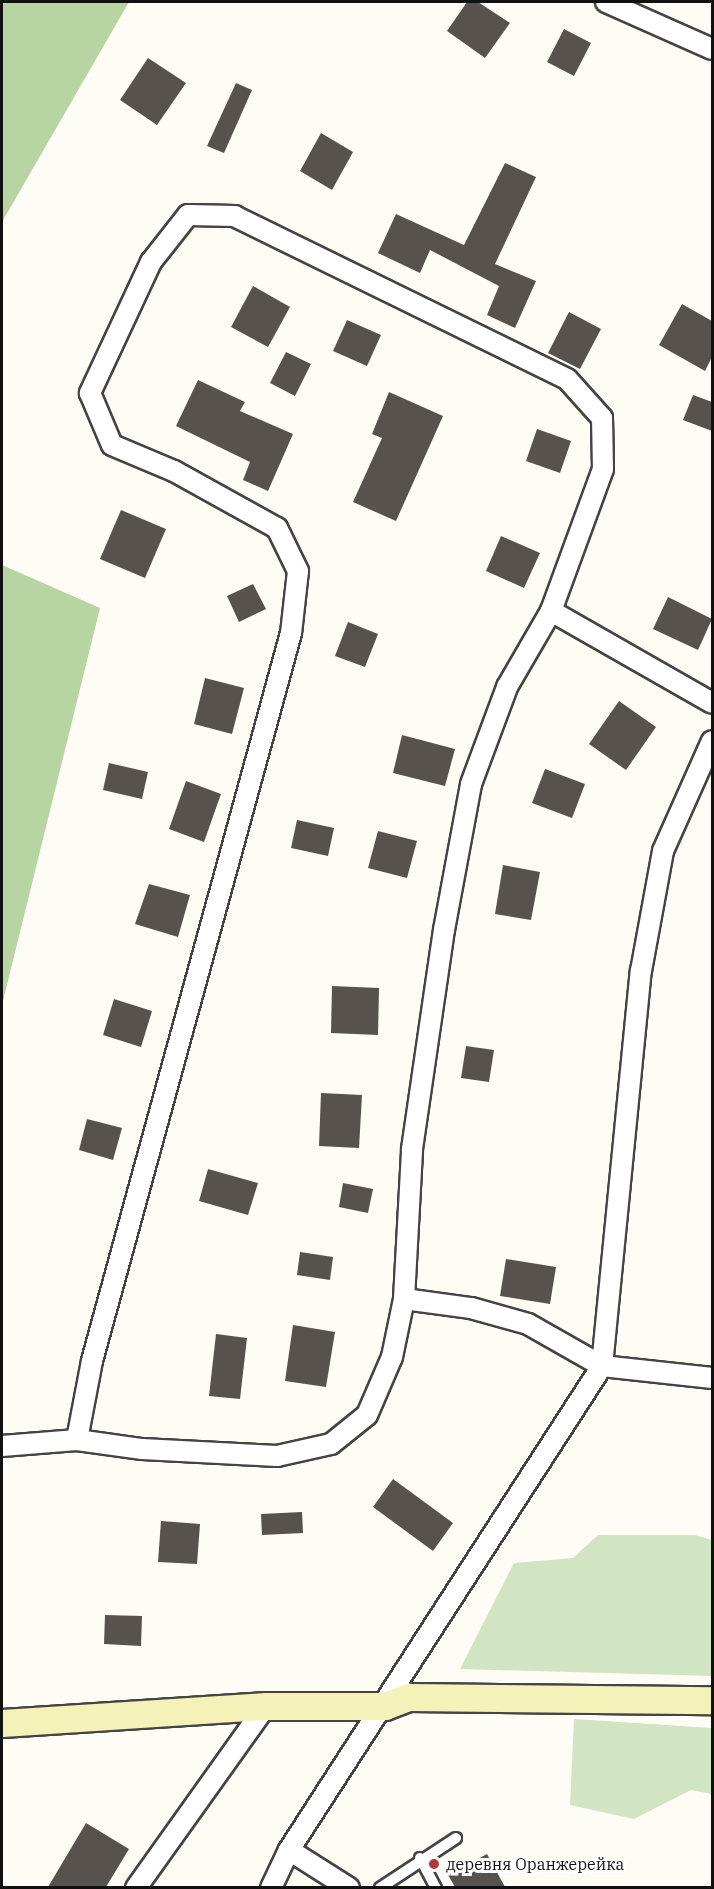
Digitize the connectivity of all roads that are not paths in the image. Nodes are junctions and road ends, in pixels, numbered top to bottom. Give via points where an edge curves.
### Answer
1 (606, 2) edge
2 (712, 50) edge
3 (551, 611) junction
4 (712, 703) edge
5 (712, 741) edge
6 (404, 1299) junction
7 (602, 1366) junction
8 (712, 1378) edge
9 (77, 1440) junction
10 (2, 1446) edge
11 (712, 1700) edge
12 (266, 1706) junction
13 (385, 1706) junction
14 (2, 1723) edge
15 (456, 1838) dead end
16 (289, 1850) junction
17 (420, 1858) junction
18 (136, 1887) edge
19 (271, 1887) edge
20 (349, 1887) edge
21 (380, 1887) edge
22 (436, 1887) edge

1 - 2 street
3 - 4 street
3 - 6 street via 507,687 471,784 444,930 412,1149
3 - 9 street via 603,469 602,418 567,380 235,216 188,215 152,262 90,393 111,445 174,471 277,528 298,571 291,633 92,1361
5 - 7 street via 663,851 643,960
6 - 7 street via 471,1308 528,1324
6 - 9 street via 392,1357 367,1415 332,1444 277,1456 142,1449
7 - 8 street
7 - 13 street
9 - 10 street
11 - 13 street via 409,1697
12 - 13 street
12 - 14 street
12 - 18 street
13 - 16 street
15 - 17 lane
16 - 19 street
16 - 20 street
17 - 21 lane
17 - 22 lane

